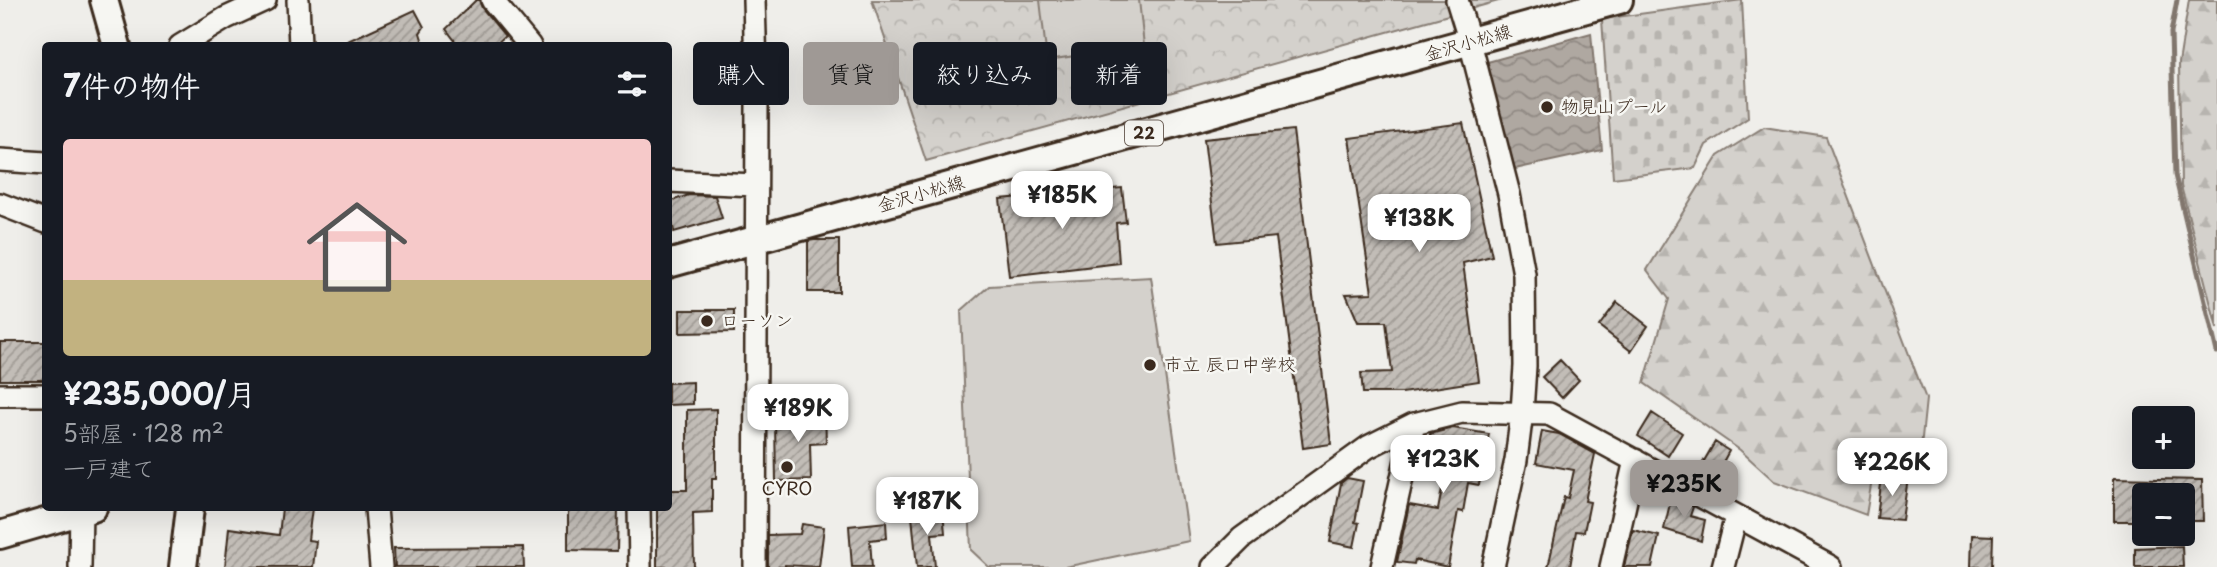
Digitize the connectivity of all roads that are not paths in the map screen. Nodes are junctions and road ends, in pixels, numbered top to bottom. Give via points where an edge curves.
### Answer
1 (104, 0) edge
2 (265, 0) edge
3 (298, 0) edge
4 (492, 0) edge
5 (754, 0) edge
6 (1457, 0) edge
7 (1619, 0) edge
8 (116, 42) edge
9 (187, 42) edge
10 (300, 42) edge
11 (527, 42) edge
12 (1470, 42) junction
13 (0, 160) edge
14 (42, 163) edge
15 (672, 181) edge
16 (755, 185) junction
17 (0, 204) edge
18 (42, 220) edge
19 (755, 240) junction
20 (672, 263) edge
21 (0, 395) edge
22 (42, 395) edge
23 (1522, 412) junction
24 (1414, 424) junction
25 (1635, 460) junction
26 (78, 511) edge
27 (85, 511) edge
28 (190, 511) edge
29 (376, 511) edge
30 (639, 511) edge
31 (1736, 516) junction
32 (0, 535) edge
33 (80, 567) edge
34 (183, 567) edge
35 (381, 567) edge
36 (640, 567) edge
37 (755, 567) edge
38 (1213, 567) edge
39 (1382, 567) edge
40 (1493, 567) edge
41 (1611, 567) edge
42 (1723, 567) edge
43 (1830, 567) edge

1 - 8 main road
2 - 9 street
3 - 10 street
4 - 11 street
5 - 16 street
6 - 12 street
7 - 12 main road, 金沢小松線 / 22
12 - 19 main road, 金沢小松線 / 22
12 - 23 street via 1509,194 1524,274
13 - 14 street
15 - 16 street
16 - 19 street
17 - 18 street
19 - 20 main road, 金沢小松線 / 22
19 - 37 street
21 - 22 street
23 - 24 street via 1462,411
23 - 25 street via 1549,414
23 - 40 street
24 - 38 street via 1368,447 1297,496
24 - 39 street
25 - 31 street
25 - 41 street
26 - 32 main road
27 - 33 street
28 - 34 main road
29 - 35 street
30 - 36 street
31 - 42 street
31 - 43 street

